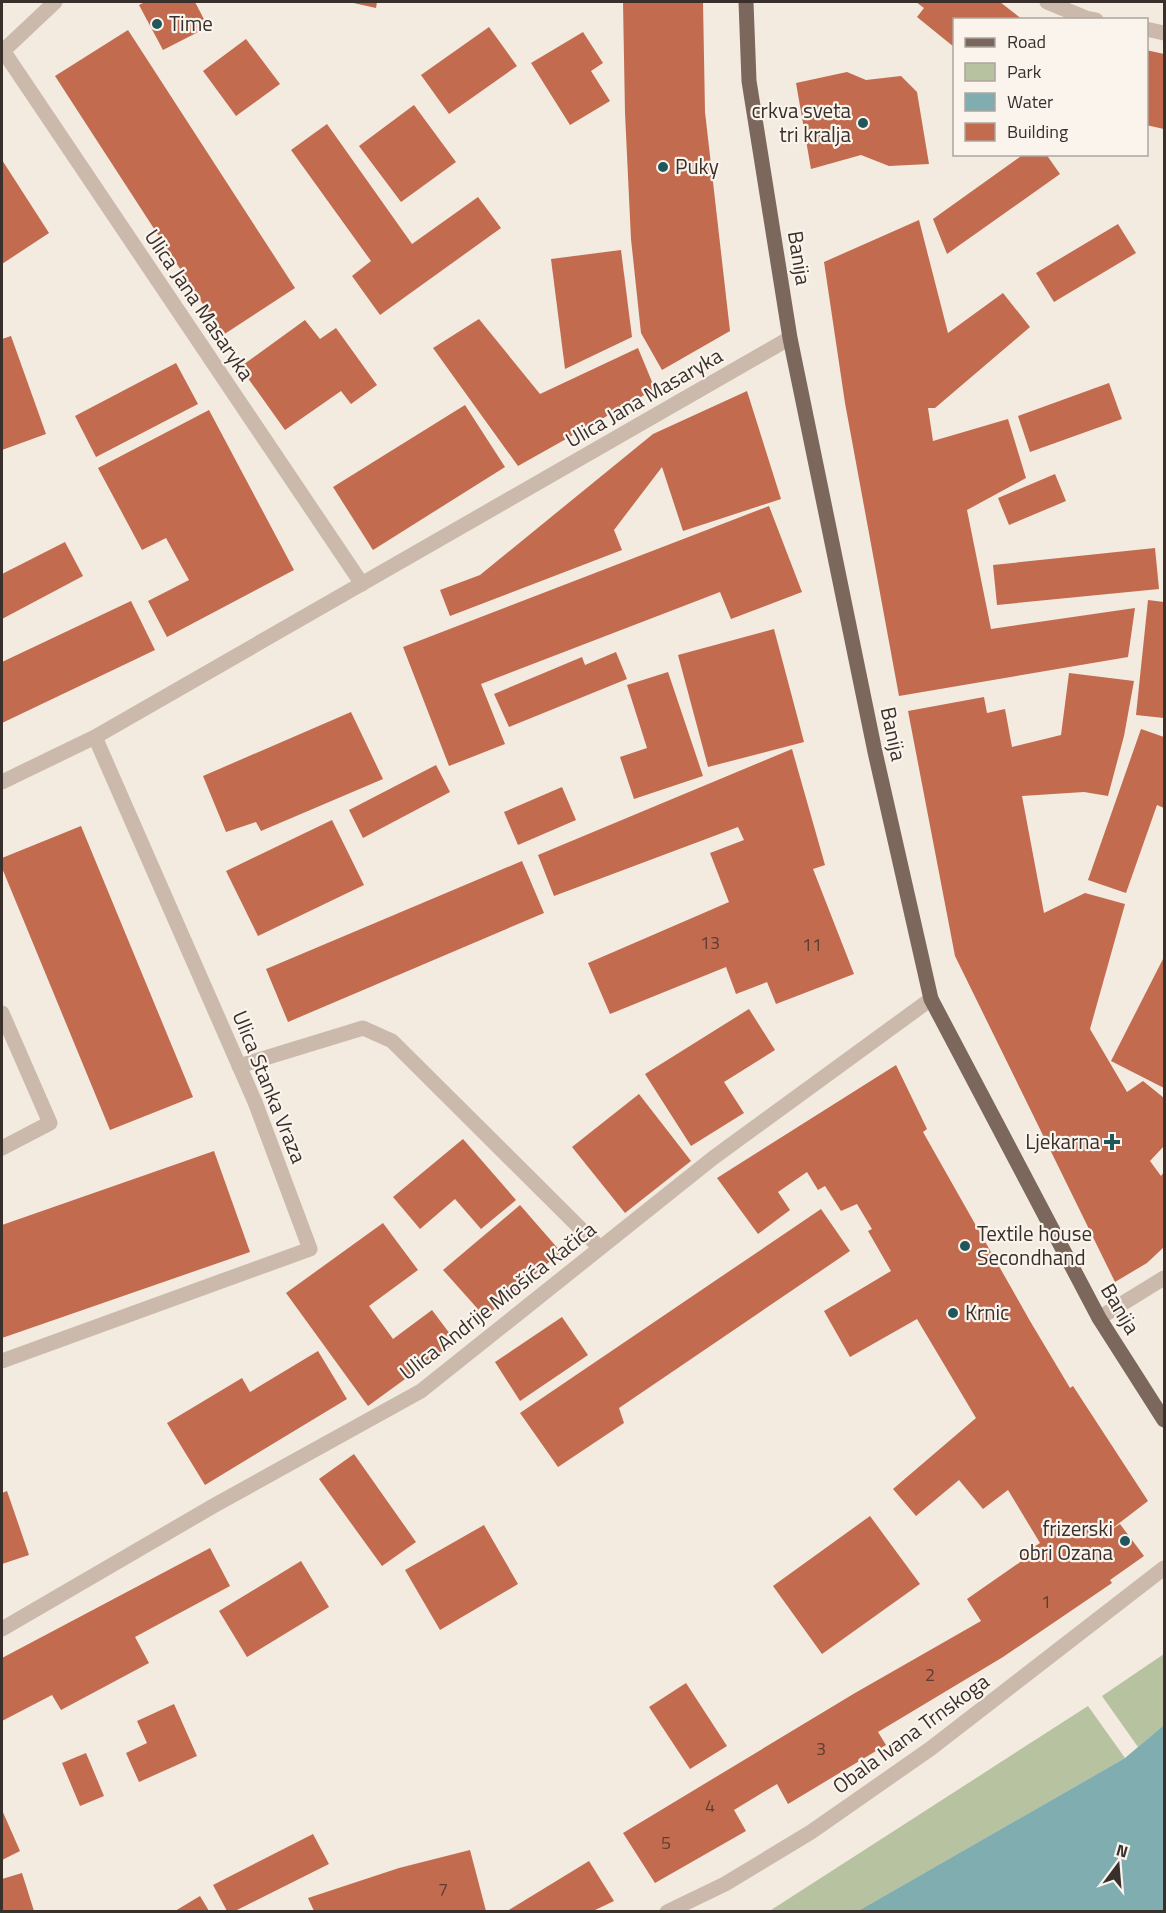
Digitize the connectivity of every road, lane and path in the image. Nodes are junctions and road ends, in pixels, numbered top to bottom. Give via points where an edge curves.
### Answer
1 (55, 2) edge
2 (746, 2) edge
3 (1047, 2) edge
4 (1086, 18) edge
5 (1148, 29) edge
6 (1164, 33) edge
7 (2, 51) edge
8 (790, 338) junction
9 (362, 584) junction
10 (95, 737) junction
11 (2, 782) edge
12 (931, 999) junction
13 (2, 1017) edge
14 (239, 1066) junction
15 (2, 1148) edge
16 (600, 1248) junction
17 (1164, 1278) edge
18 (1099, 1318) junction
19 (2, 1361) edge
20 (1164, 1420) edge
21 (1164, 1568) edge
22 (2, 1629) edge
23 (667, 1911) edge

1 - 7 street
2 - 8 main road, Banija via 749,81
3 - 4 street
5 - 6 street
7 - 9 street, Ulica Jana Masaryka
8 - 9 street, Ulica Jana Masaryka
8 - 12 main road, Banija via 875,752
9 - 10 street, Ulica Jana Masaryka
10 - 11 street
10 - 14 street, Ulica Stanka Vraza
12 - 16 street, Ulica Andrije Miošića Kačića via 713,1158
12 - 18 main road, Banija
13 - 15 street via 50,1123
14 - 16 street via 363,1028 392,1041
14 - 19 street, Ulica Stanka Vraza via 310,1249
16 - 22 street, Ulica Andrije Miošića Kačića via 421,1391
17 - 18 street
18 - 20 main road, Banija
21 - 23 street, Obala Ivana Trnskoga via 930,1749 820,1826 725,1884

